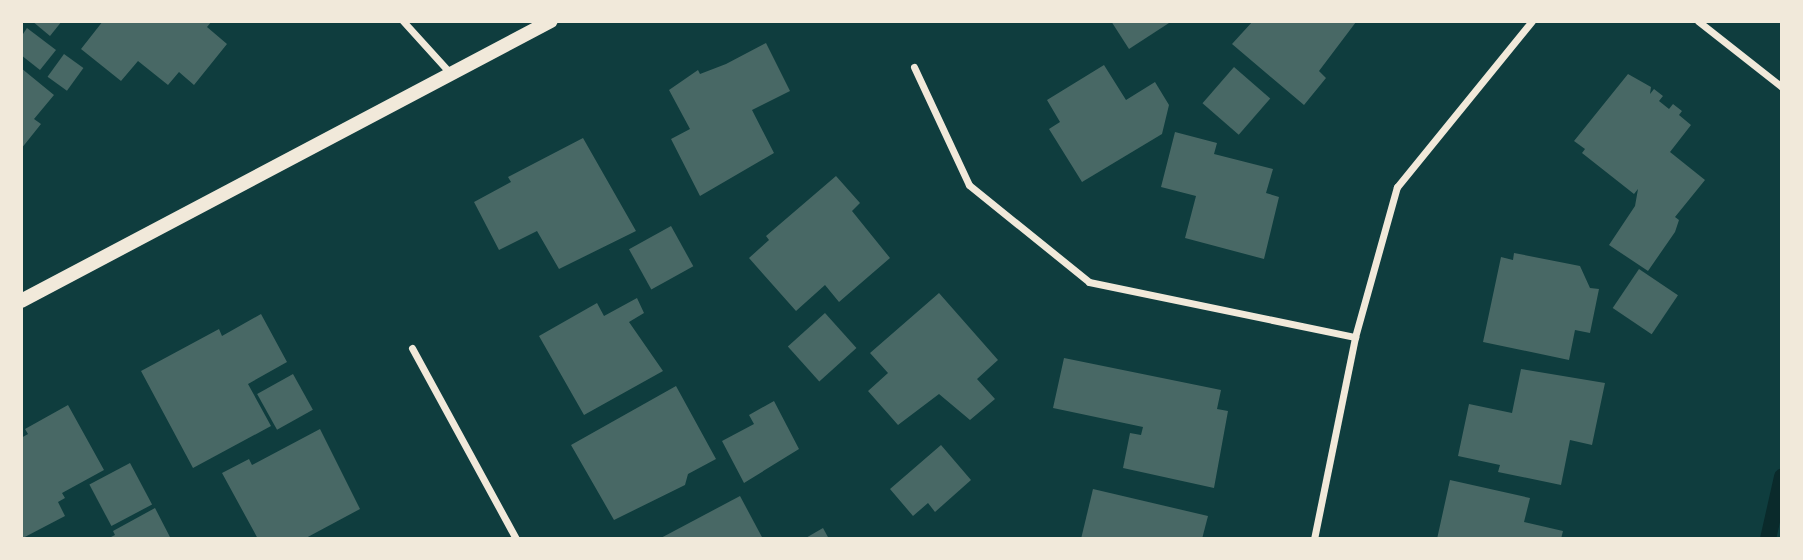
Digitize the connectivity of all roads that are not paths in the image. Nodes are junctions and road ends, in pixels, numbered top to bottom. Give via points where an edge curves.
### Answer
1 (403, 21) edge
2 (551, 21) edge
3 (1532, 21) edge
4 (1698, 21) edge
5 (914, 67) dead end
6 (452, 75) junction
7 (1782, 88) edge
8 (21, 302) edge
9 (1355, 337) junction
10 (412, 348) dead end
11 (516, 539) edge
12 (1314, 539) edge

1 - 6 street
2 - 6 main road
3 - 9 street via 1397,187
4 - 7 street
5 - 9 street via 969,185 1089,282
6 - 8 main road
9 - 12 street
10 - 11 street

